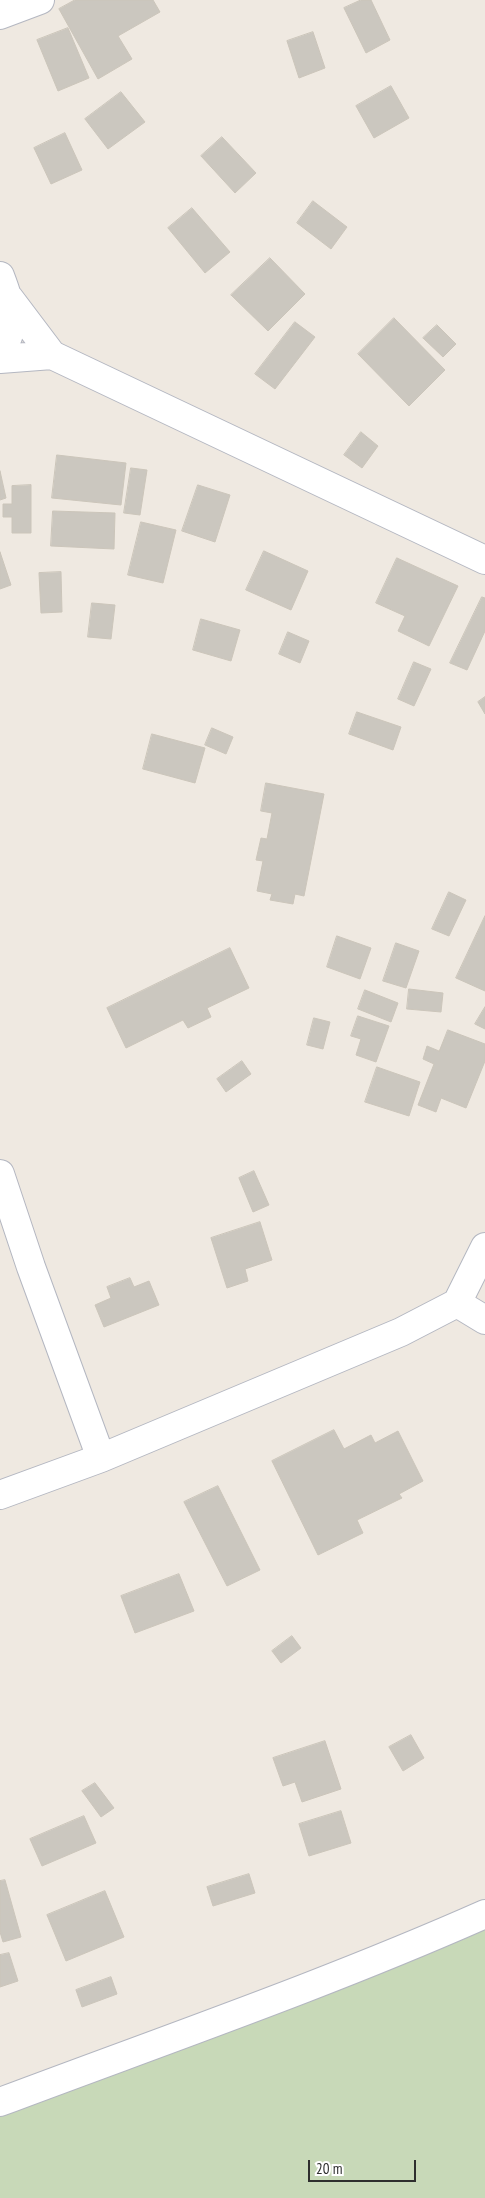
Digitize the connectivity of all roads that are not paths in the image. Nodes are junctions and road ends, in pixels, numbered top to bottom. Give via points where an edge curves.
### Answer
1 (40, 0) edge
2 (0, 15) edge
3 (4, 287) edge
4 (0, 351) edge
5 (52, 355) junction
6 (0, 359) edge
7 (485, 560) edge
8 (0, 1174) edge
9 (485, 1247) edge
10 (457, 1302) junction
11 (485, 1320) edge
12 (101, 1458) junction
13 (0, 1495) edge
14 (485, 1914) edge
15 (0, 2102) edge

1 - 2 street
3 - 4 street via 12,327
3 - 5 street
5 - 6 street
5 - 7 street
8 - 12 street
9 - 10 street
10 - 11 street
10 - 12 street via 393,1336
12 - 13 street
14 - 15 street via 261,2004

